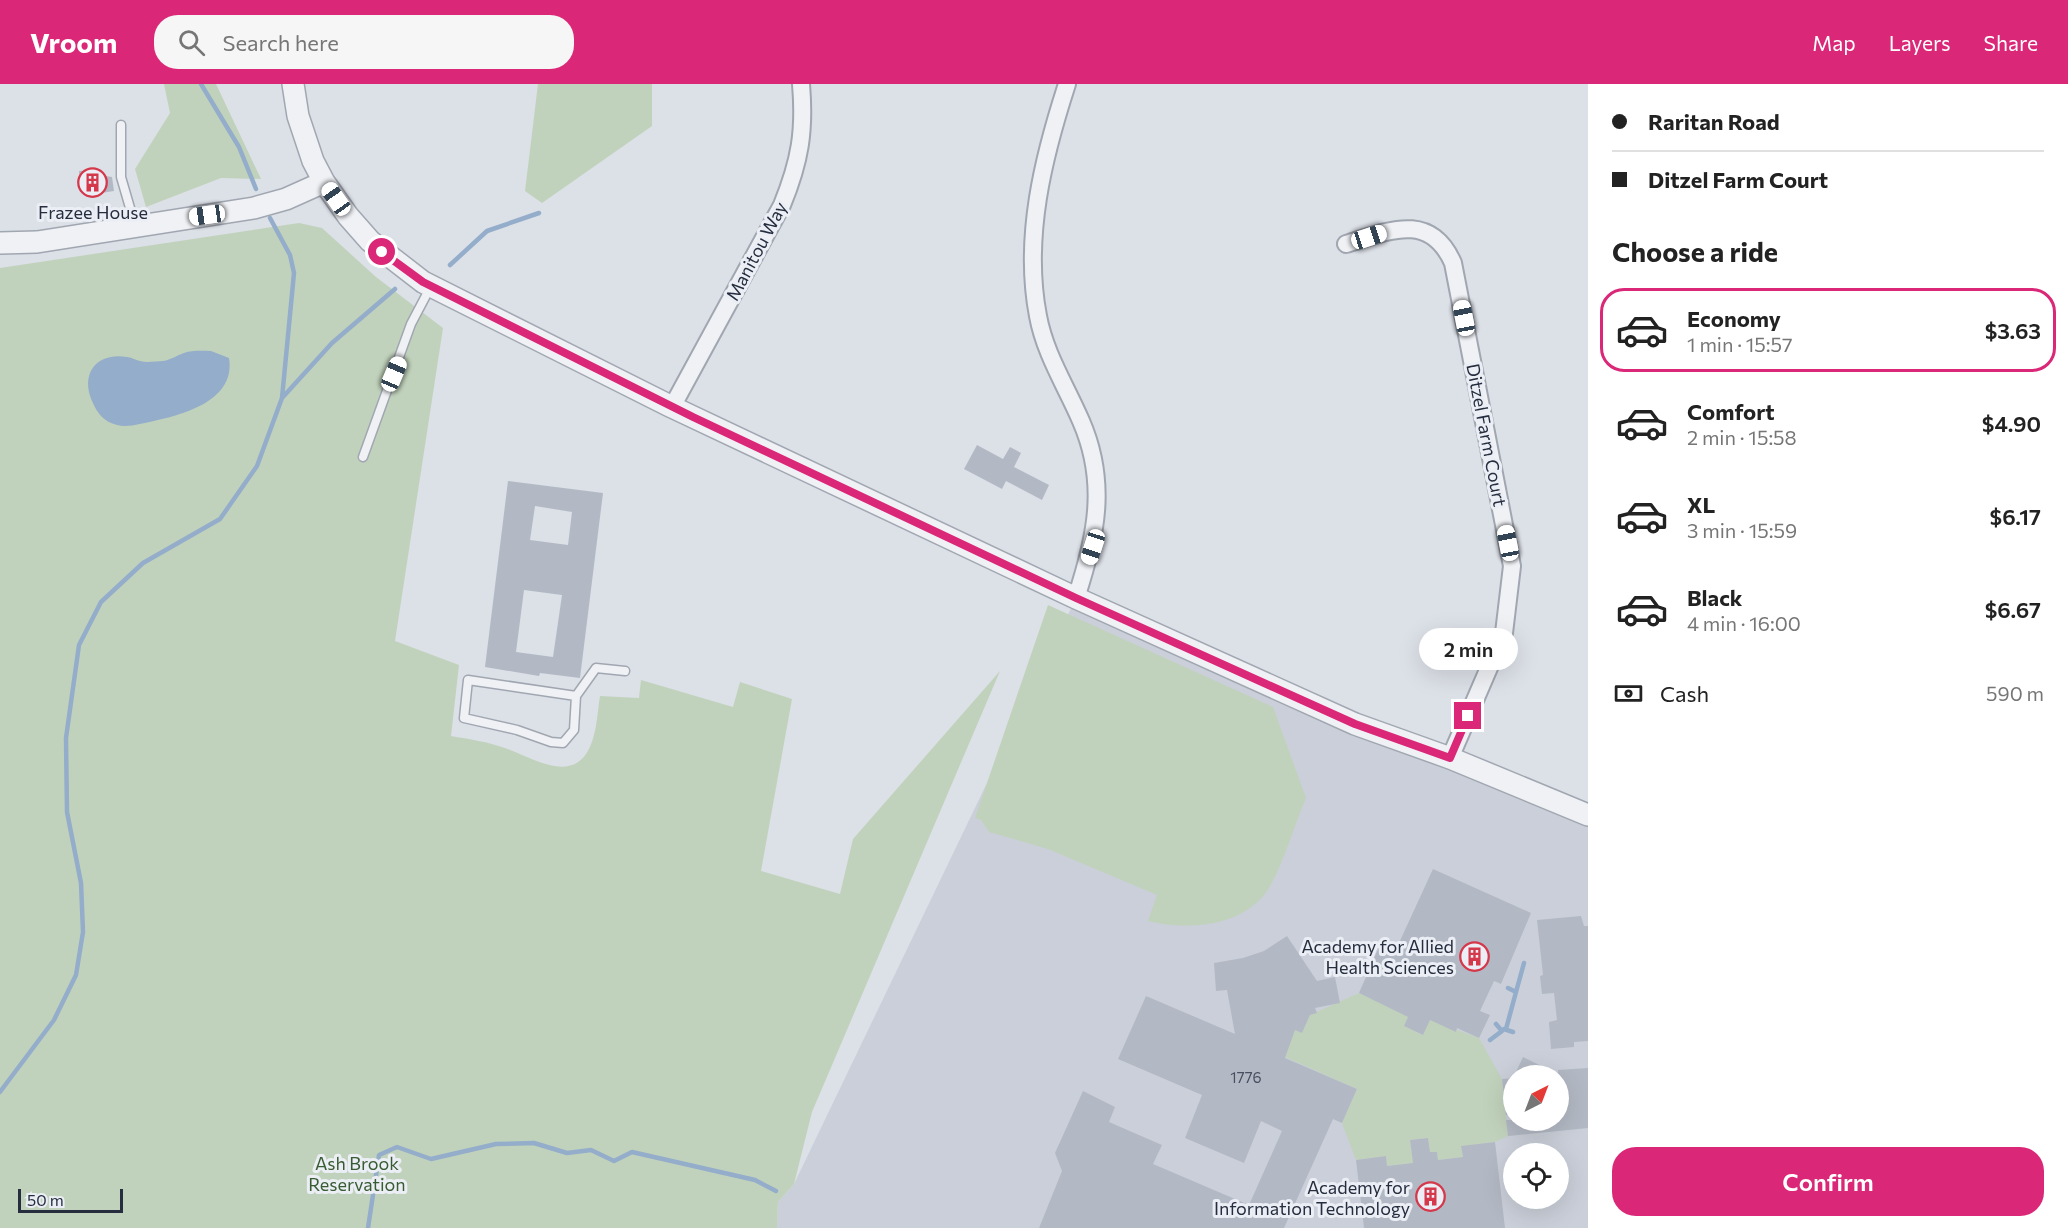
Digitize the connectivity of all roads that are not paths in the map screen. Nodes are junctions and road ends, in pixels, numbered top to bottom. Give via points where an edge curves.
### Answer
1 (293, 84) edge
2 (801, 84) edge
3 (1067, 84) edge
4 (121, 125) dead end
5 (324, 182) junction
6 (136, 225) junction
7 (0, 243) edge
8 (1346, 244) dead end
9 (431, 286) junction
10 (672, 407) junction
11 (363, 457) dead end
12 (1076, 598) junction
13 (626, 671) dead end
14 (576, 696) junction
15 (1450, 758) junction
16 (1588, 815) edge

1 - 5 street via 298,116
2 - 10 street, Manitou Way via 804,133 796,170 782,204
3 - 12 street via 1047,145 1032,264 1038,316 1050,358 1090,445 1096,484 1093,547
4 - 6 lane via 121,177
5 - 6 street via 254,208
5 - 9 street via 370,241
6 - 7 street via 37,242
8 - 15 street, Ditzel Farm Court via 1391,230 1414,229 1439,241 1453,263 1512,566 1504,633
9 - 10 street
9 - 11 lane via 411,324
10 - 12 street
12 - 15 street via 1355,724
13 - 14 lane via 596,668
14 - 14 lane via 468,680 464,718 563,743 574,730
15 - 16 street

